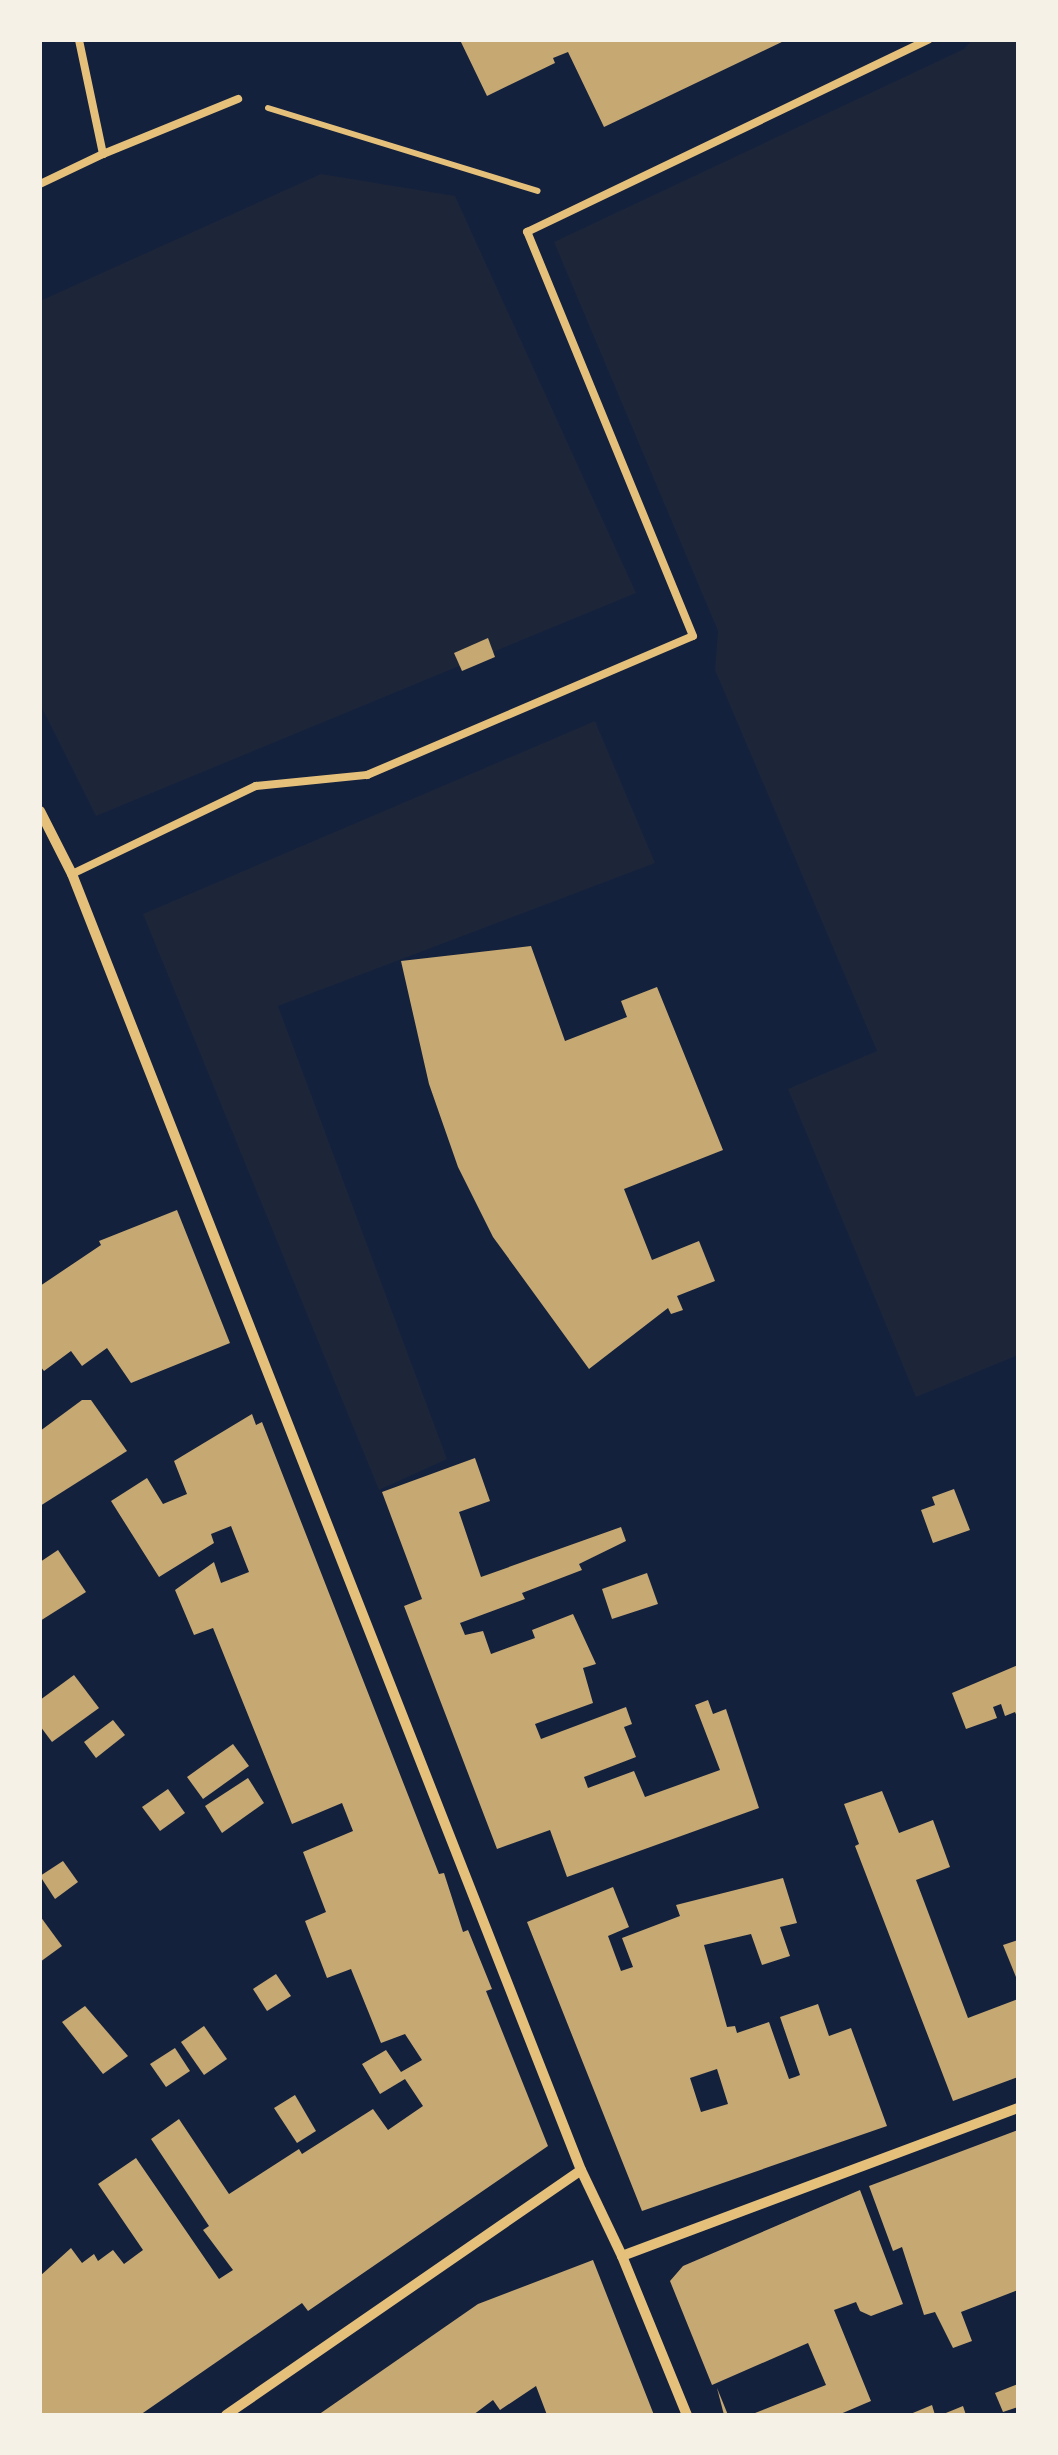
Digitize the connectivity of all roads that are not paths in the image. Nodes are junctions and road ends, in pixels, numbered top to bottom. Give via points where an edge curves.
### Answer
1 (79, 40) edge
2 (928, 40) edge
3 (238, 99) road end
4 (103, 154) junction
5 (40, 184) edge
6 (40, 810) edge
7 (72, 874) junction
8 (1018, 2108) edge
9 (581, 2170) junction
10 (622, 2256) junction
11 (226, 2415) edge
12 (687, 2415) edge

1 - 4 lane
2 - 7 lane via 527,232 692,636 366,774 256,786
3 - 4 lane
4 - 5 lane
6 - 7 street
7 - 9 street
8 - 10 street
9 - 10 street
9 - 11 street
10 - 12 street

